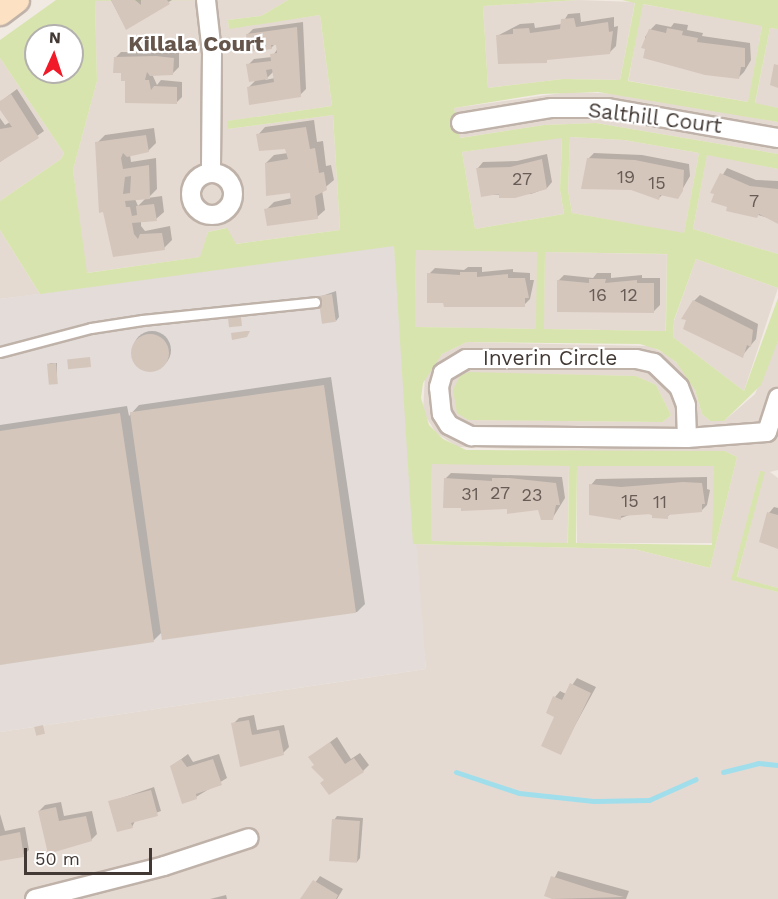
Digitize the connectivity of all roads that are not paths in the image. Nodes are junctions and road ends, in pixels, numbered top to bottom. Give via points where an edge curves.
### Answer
1 (16, 0) edge
2 (206, 0) edge
3 (0, 12) edge
4 (461, 123) dead end
5 (778, 138) edge
6 (211, 172) dead end
7 (315, 302) dead end
8 (0, 352) edge
9 (778, 398) edge
10 (773, 436) edge
11 (687, 438) junction
12 (249, 838) dead end
13 (35, 899) edge

1 - 3 street
2 - 6 street via 212,52
4 - 5 street, Salthill Court via 552,108 608,108
7 - 8 lane via 132,321 40,339
9 - 10 street
10 - 11 street, Inverin Circle
11 - 11 street, Inverin Circle via 471,436 449,425 439,402 439,387 443,372 466,359 636,359 654,363 679,387 686,405
12 - 13 street via 164,866

